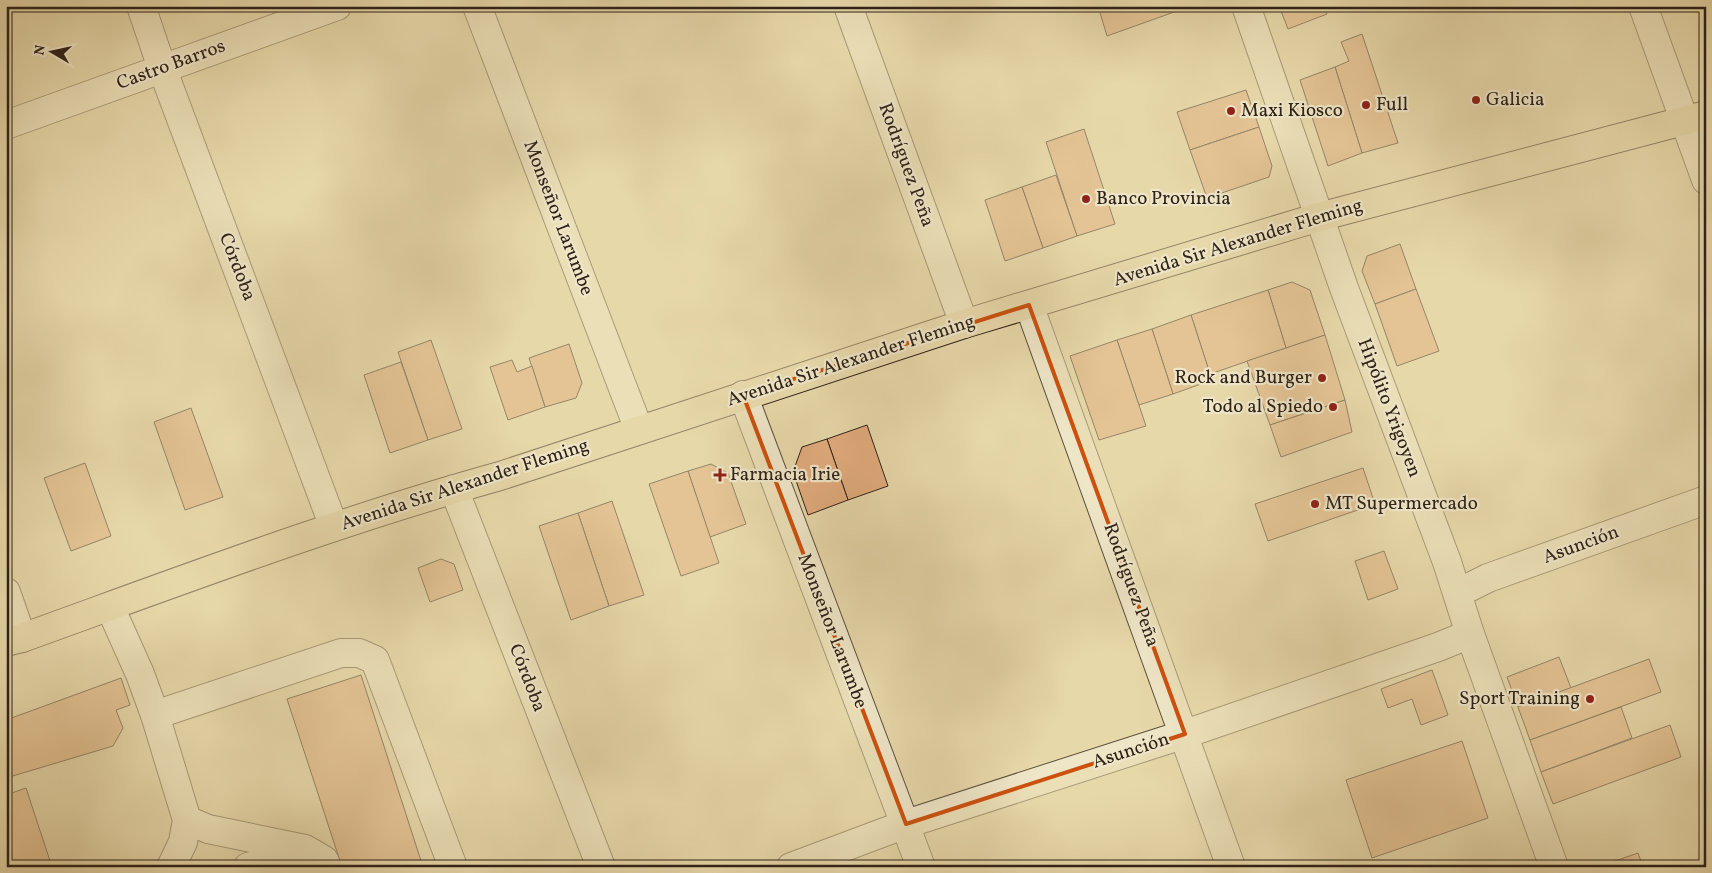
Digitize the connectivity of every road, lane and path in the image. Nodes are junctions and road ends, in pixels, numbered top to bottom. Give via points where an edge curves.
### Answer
1 (141, 6) edge
2 (337, 6) edge
3 (477, 6) edge
4 (848, 6) edge
5 (1246, 6) edge
6 (1643, 6) edge
7 (162, 68) junction
8 (1695, 118) edge
9 (6, 125) edge
10 (1706, 180) edge
11 (1319, 217) junction
12 (1029, 305) junction
13 (964, 324) junction
14 (743, 395) junction
15 (639, 430) junction
16 (454, 488) junction
17 (1706, 500) edge
18 (334, 527) junction
19 (6, 592) edge
20 (1458, 593) junction
21 (110, 607) junction
22 (1470, 634) junction
23 (14, 640) edge
24 (155, 715) junction
25 (1185, 734) junction
26 (187, 820) junction
27 (906, 824) junction
28 (305, 849) junction
29 (172, 867) edge
30 (248, 867) edge
31 (327, 867) edge
32 (454, 867) edge
33 (601, 867) edge
34 (791, 867) edge
35 (921, 867) edge
36 (1231, 867) edge
37 (1554, 867) edge

1 - 7 street, Córdoba
2 - 7 street, Castro Barros
3 - 15 street, Monseñor Larumbe
4 - 13 street, Rodríguez Peña
5 - 11 street, Hipólito Yrigoyen
6 - 8 street
7 - 9 street, Castro Barros
7 - 18 street, Córdoba
8 - 10 street
8 - 11 main road, Avenida Sir Alexander Fleming
11 - 12 main road, Avenida Sir Alexander Fleming
11 - 20 street, Hipólito Yrigoyen
12 - 13 main road, Avenida Sir Alexander Fleming
12 - 25 street, Rodríguez Peña
13 - 14 main road, Avenida Sir Alexander Fleming
14 - 15 main road, Avenida Sir Alexander Fleming
14 - 27 street, Monseñor Larumbe
15 - 16 main road, Avenida Sir Alexander Fleming
16 - 18 main road, Avenida Sir Alexander Fleming
16 - 33 street, Córdoba
17 - 20 street, Asunción via 1488,578
18 - 21 main road, Avenida Sir Alexander Fleming
19 - 23 street
20 - 22 street, Hipólito Yrigoyen
21 - 23 main road, Avenida Sir Alexander Fleming
21 - 24 street
22 - 25 street, Asunción
22 - 37 street, Hipólito Yrigoyen
24 - 26 street
24 - 32 street via 341,653 359,653 375,660
25 - 27 street, Asunción
25 - 36 street, Rodríguez Peña
26 - 28 street via 208,829
26 - 29 street
27 - 34 street, Asunción
27 - 35 street, Monseñor Larumbe
28 - 30 street
28 - 31 street via 324,860

